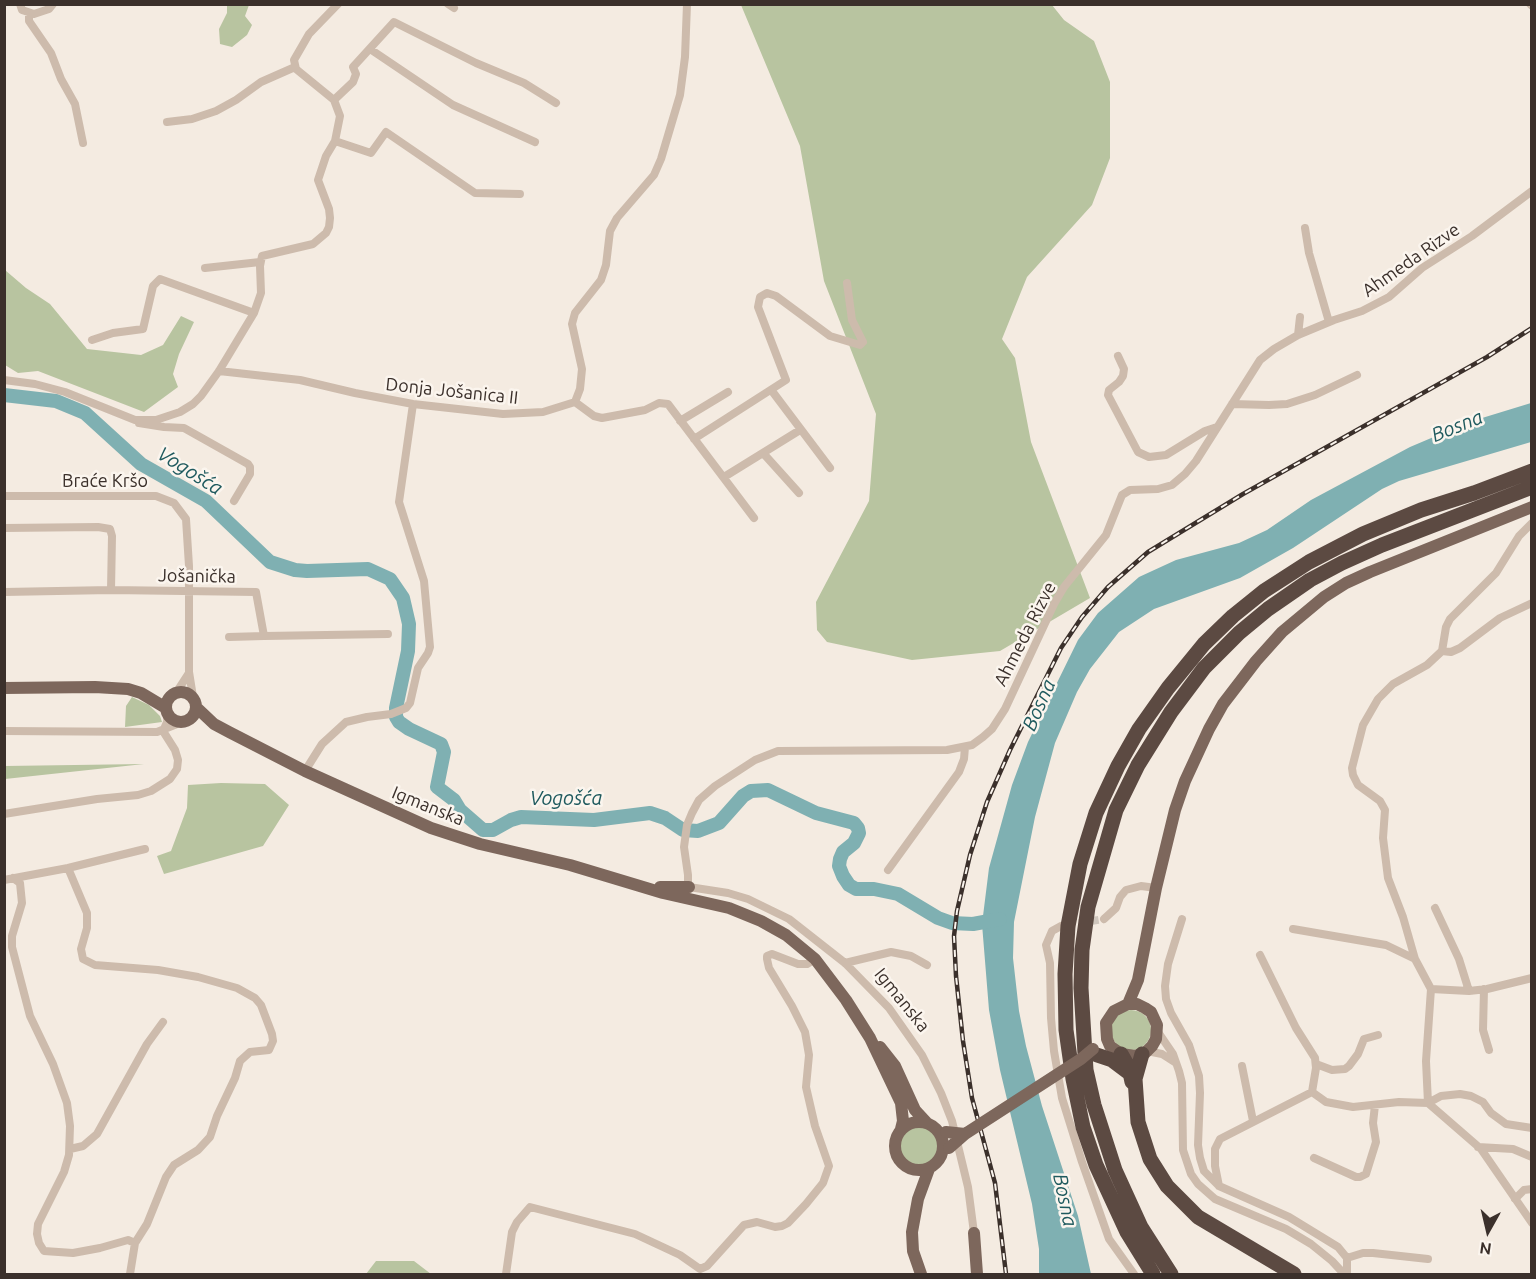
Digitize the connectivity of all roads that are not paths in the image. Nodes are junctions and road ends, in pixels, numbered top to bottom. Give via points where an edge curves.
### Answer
1 (20, 4) edge
2 (53, 4) edge
3 (338, 4) edge
4 (687, 4) edge
5 (29, 13) junction
6 (370, 49) junction
7 (298, 70) junction
8 (334, 100) junction
9 (556, 103) dead end
10 (167, 122) dead end
11 (335, 141) junction
12 (536, 142) dead end
13 (83, 143) dead end
14 (1532, 191) edge
15 (520, 194) dead end
16 (1305, 228) dead end
17 (260, 262) junction
18 (205, 268) dead end
19 (847, 283) dead end
20 (254, 313) junction
21 (1300, 317) dead end
22 (1329, 322) junction
23 (1298, 335) junction
24 (92, 340) dead end
25 (1118, 356) dead end
26 (219, 370) junction
27 (1357, 375) dead end
28 (4, 380) edge
29 (772, 391) junction
30 (728, 392) dead end
31 (575, 402) junction
32 (413, 404) junction
33 (1232, 404) junction
34 (135, 420) junction
35 (680, 421) junction
36 (1217, 427) junction
37 (800, 430) junction
38 (694, 439) junction
39 (763, 453) junction
40 (830, 468) dead end
41 (1532, 471) edge
42 (724, 477) junction
43 (1532, 487) edge
44 (799, 493) dead end
45 (4, 496) edge
46 (234, 501) dead end
47 (1532, 507) edge
48 (754, 518) dead end
49 (1532, 523) edge
50 (4, 528) edge
51 (111, 590) junction
52 (190, 590) junction
53 (4, 592) edge
54 (1532, 603) edge
55 (388, 634) dead end
56 (264, 636) junction
57 (229, 638) dead end
58 (1442, 651) junction
59 (189, 672) junction
60 (4, 688) edge
61 (141, 693) junction
62 (174, 693) junction
63 (194, 702) junction
64 (167, 711) junction
65 (184, 721) junction
66 (214, 724) junction
67 (4, 731) edge
68 (163, 731) junction
69 (965, 747) junction
70 (305, 771) junction
71 (4, 814) edge
72 (145, 849) dead end
73 (68, 868) junction
74 (888, 870) dead end
75 (13, 878) junction
76 (4, 880) edge
77 (1156, 888) junction
78 (687, 893) junction
79 (1435, 908) dead end
80 (1104, 919) tunnel mouth
81 (1182, 919) dead end
82 (1061, 926) dead end
83 (1293, 929) dead end
84 (1260, 955) dead end
85 (815, 959) junction
86 (1415, 959) junction
87 (845, 963) junction
88 (927, 965) dead end
89 (1141, 972) junction
90 (1532, 978) edge
91 (1431, 989) junction
92 (1484, 989) junction
93 (1469, 991) junction
94 (1128, 1004) junction
95 (1145, 1008) junction
96 (163, 1022) dead end
97 (1105, 1031) junction
98 (1158, 1032) junction
99 (1378, 1035) dead end
100 (870, 1038) junction
101 (1490, 1050) dead end
102 (1145, 1052) junction
103 (1095, 1053) junction
104 (1119, 1053) junction
105 (1176, 1063) junction
106 (1316, 1064) junction
107 (1242, 1066) dead end
108 (1131, 1076) junction
109 (1312, 1092) junction
110 (1136, 1095) junction
111 (1428, 1103) junction
112 (1375, 1105) junction
113 (1253, 1121) junction
114 (937, 1128) junction
115 (1532, 1128) edge
116 (901, 1130) junction
117 (965, 1134) junction
118 (1478, 1147) junction
119 (70, 1149) junction
120 (946, 1151) junction
121 (1532, 1156) edge
122 (1314, 1158) dead end
123 (909, 1168) junction
124 (929, 1169) junction
125 (1219, 1186) junction
126 (1532, 1189) edge
127 (918, 1199) junction
128 (1515, 1199) junction
129 (1532, 1223) edge
130 (974, 1233) joint
131 (135, 1243) junction
132 (1347, 1258) junction
133 (1428, 1259) dead end
134 (130, 1275) edge
135 (506, 1275) edge
136 (921, 1275) edge
137 (977, 1275) edge
138 (1134, 1275) edge
139 (1154, 1275) edge
140 (1171, 1275) edge
141 (1294, 1275) edge
142 (1346, 1275) edge

1 - 5 street
2 - 5 street via 49,9
3 - 7 street via 309,34 294,60
4 - 31 street via 680,95 661,159 654,175 617,218 610,231 601,280 575,313 572,324 582,369
5 - 13 street via 28,21 51,53 75,104
6 - 8 street via 353,67 354,82
6 - 9 street via 394,22 524,83
6 - 12 street via 453,105
7 - 8 street
7 - 10 street via 261,82 216,111
8 - 11 street via 340,116
11 - 15 street via 371,153 386,132 475,193
11 - 17 street via 318,180 330,218 326,233 313,244 272,252 262,256
14 - 22 street, Ahmeda Rizve via 1422,268 1389,297
16 - 22 street
17 - 18 street
17 - 20 street via 261,293
19 - 29 street via 852,320 863,342 860,345 830,336 776,296 767,293 760,297 758,307 786,380
20 - 24 street via 160,279 153,286 143,329
20 - 26 street
21 - 23 street
22 - 23 street, Ahmeda Rizve
23 - 33 street, Ahmeda Rizve via 1260,360
25 - 36 street via 1123,376 1108,395 1138,452 1149,457 1166,455
26 - 32 street, Donja Jošanica II via 300,380
26 - 34 street via 193,404 180,412 156,420
27 - 33 street via 1287,404
28 - 34 street via 66,392
29 - 37 street
29 - 38 street
30 - 35 street
31 - 32 street, Donja Jošanica II via 529,414
31 - 35 street via 594,416 608,418 664,402
32 - 70 street via 399,502 424,582 430,647 415,675 410,704 391,714 346,722 322,744
33 - 36 street, Ahmeda Rizve
34 - 46 street via 146,425 184,428 248,464 250,474
35 - 38 street
36 - 69 street, Ahmeda Rizve via 1196,461 1172,485 1130,490 1122,495 1106,535 1054,604 1005,709 992,729
37 - 39 street
37 - 40 street
38 - 42 street
39 - 42 street
39 - 44 street
41 - 139 highway via 1363,534 1264,591 1204,644 1138,729 1118,766 1096,813 1080,864 1068,926 1066,1030 1083,1127 1096,1165 1127,1232
42 - 48 street
43 - 140 highway via 1342,563 1268,609 1204,668 1138,765 1116,810 1088,907 1082,950 1086,1070 1115,1170 1141,1227
45 - 52 street, Braće Kršo via 156,496 174,503 186,519
47 - 77 main road via 1346,583 1282,632 1223,704 1197,751 1175,810
49 - 58 street via 1496,573 1450,619
50 - 51 street via 110,529
51 - 52 street, Jošanička
51 - 53 street, Jošanička
52 - 56 street, Jošanička via 256,592
52 - 59 street, Braće Kršo
54 - 58 street via 1500,618 1460,648
55 - 56 street
56 - 57 street
58 - 86 street via 1378,699 1363,725 1352,768 1358,785 1386,810 1385,863
59 - 62 street
59 - 63 street, Braće Kršo
60 - 61 main road via 109,687
61 - 62 main road
61 - 64 main road
62 - 63 main road via 185,692
62 - 64 main road via 169,697
63 - 65 main road via 194,715
63 - 66 main road, Igmanska
64 - 65 main road via 174,720
64 - 68 street
65 - 66 main road, Igmanska
65 - 68 street
66 - 70 main road, Igmanska
67 - 68 street
68 - 71 street via 175,750 177,769 170,779 151,791
69 - 74 street via 959,772
69 - 78 street, Ahmeda Rizve via 778,751 755,760 699,800 685,838
70 - 78 main road, Igmanska via 456,837 642,886
72 - 73 street
73 - 75 street
73 - 131 street via 87,913 83,958 94,964 158,970 237,988 261,1005 273,1034 269,1050 250,1052 240,1060 210,1137 174,1165
75 - 76 street
75 - 119 street via 20,884 22,903 12,947 30,1016 68,1103
77 - 80 street via 1126,890
77 - 89 main road
78 - 85 main road, Igmanska via 749,916 786,935
78 - 87 street, Igmanska via 728,893 776,910
79 - 93 street
81 - 125 street via 1166,974 1166,999 1189,1045 1199,1076 1200,1158 1204,1171
82 - 138 street via 1052,931 1046,945 1054,1051 1062,1098 1109,1239
83 - 86 street via 1386,945
84 - 106 street
85 - 100 main road, Igmanska
85 - 135 street via 798,964 772,954 767,956 769,968 805,1032 809,1055 806,1087 829,1166 823,1184 788,1223 775,1227 757,1222 744,1225 700,1269 635,1234 530,1207 512,1232
86 - 91 street
87 - 88 street via 891,952 911,956
87 - 130 street, Igmanska via 889,1008 933,1075 962,1157
89 - 94 main road
89 - 95 main road
90 - 92 street
91 - 93 street
91 - 111 street via 1426,1061
92 - 93 street
92 - 101 street via 1484,1030
94 - 95 main road
94 - 97 main road via 1109,1016
95 - 98 main road via 1155,1018
96 - 119 street via 97,1134 83,1146
97 - 103 main road
97 - 104 main road
98 - 102 main road
98 - 105 street
99 - 106 street via 1364,1039 1345,1069 1332,1070
100 - 114 main road via 895,1066 912,1105
100 - 116 main road via 901,1104
102 - 104 main road via 1136,1056
102 - 105 street via 1162,1054
102 - 110 highway via 1136,1073
103 - 104 main road
103 - 108 highway via 1119,1064
103 - 117 main road, bridge
104 - 108 highway
105 - 142 street via 1182,1083 1183,1150 1198,1184 1215,1199 1311,1244
106 - 109 street
107 - 113 street
108 - 110 highway
109 - 112 street via 1335,1105
109 - 113 street
110 - 141 highway via 1138,1122 1150,1159 1167,1186 1198,1218
111 - 112 street
111 - 115 street via 1441,1096 1471,1096 1506,1124
111 - 118 street
112 - 122 street via 1376,1142 1366,1174 1356,1177
113 - 125 street via 1220,1139 1215,1149
114 - 116 main road via 913,1122
114 - 117 main road, bridge
114 - 120 main road
116 - 123 main road via 895,1151
117 - 120 main road, bridge
118 - 121 street via 1513,1149
118 - 128 street
119 - 131 street via 64,1172 38,1224 37,1234 44,1251 73,1253 123,1240
120 - 124 main road
123 - 124 main road
123 - 127 main road
124 - 127 main road
125 - 132 street via 1289,1216 1338,1247
126 - 128 street via 1524,1190
127 - 136 main road via 912,1232
128 - 129 street
130 - 137 main road
131 - 134 street
132 - 133 street via 1373,1253
132 - 142 street

